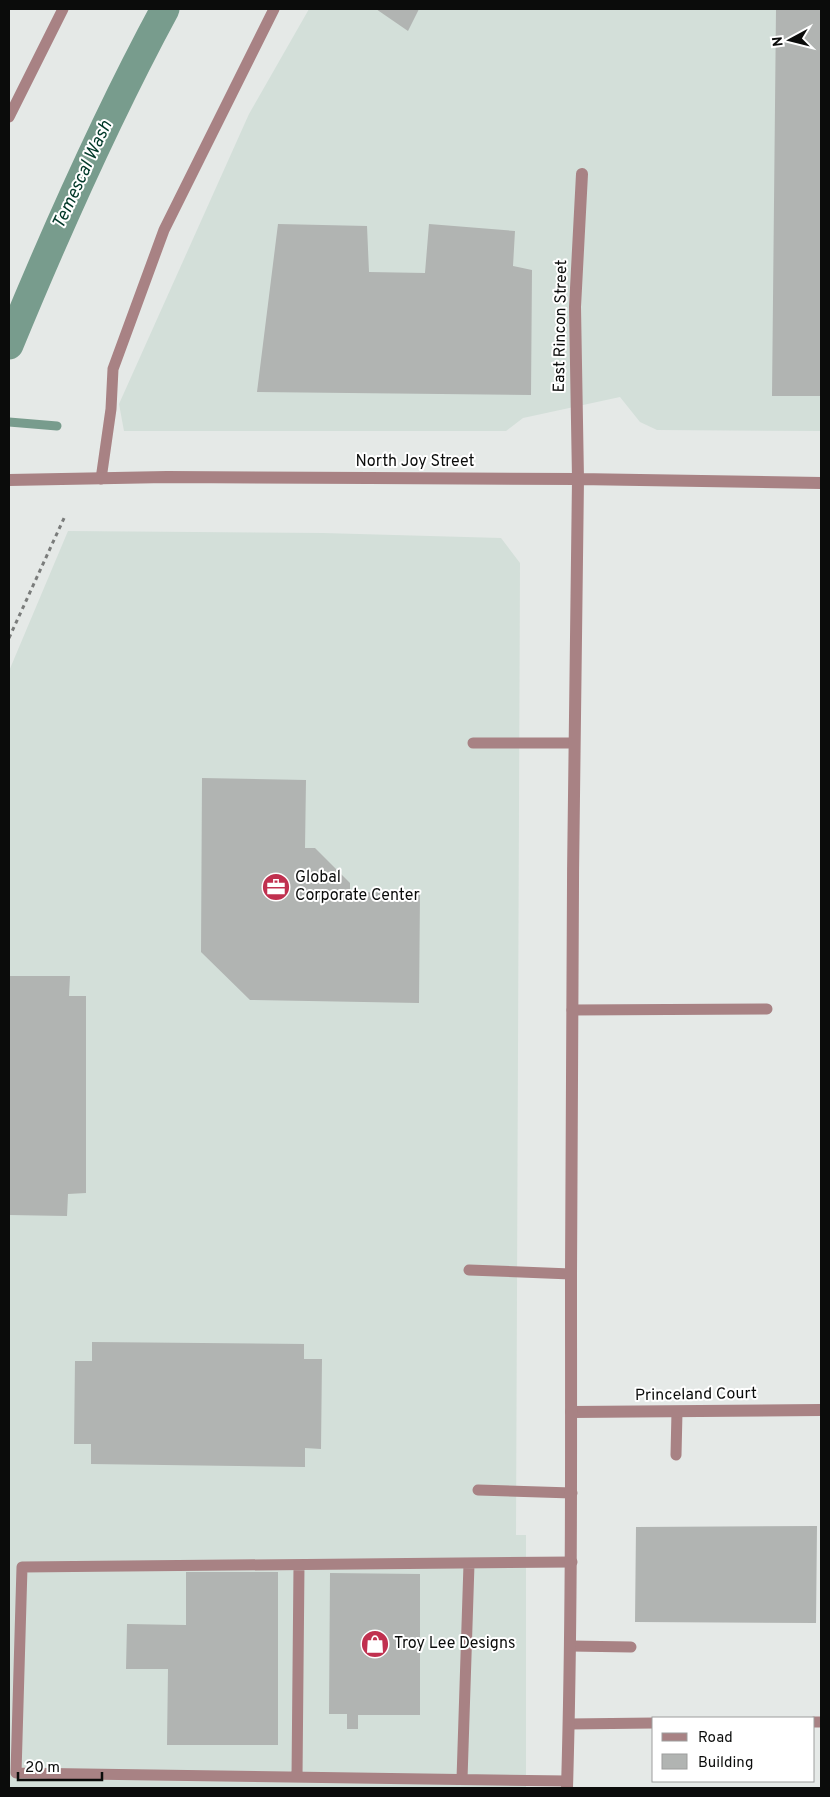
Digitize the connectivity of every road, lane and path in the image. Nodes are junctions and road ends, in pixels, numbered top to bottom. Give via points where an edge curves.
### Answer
1 (63, 9) edge
2 (274, 9) edge
3 (9, 117) edge
4 (582, 174) dead end
5 (101, 479) junction
6 (578, 479) junction
7 (9, 480) edge
8 (821, 483) edge
9 (65, 516) dead end
10 (9, 638) edge
11 (473, 743) dead end
12 (574, 743) junction
13 (767, 1009) dead end
14 (572, 1010) junction
15 (469, 1270) dead end
16 (571, 1274) junction
17 (821, 1410) edge
18 (572, 1412) junction
19 (677, 1412) junction
20 (676, 1455) dead end
21 (478, 1490) dead end
22 (572, 1493) junction
23 (572, 1562) junction
24 (468, 1564) junction
25 (299, 1565) junction
26 (571, 1646) junction
27 (631, 1647) dead end
28 (14, 1669) edge
29 (652, 1723) edge
30 (569, 1724) junction
31 (297, 1777) junction
32 (462, 1780) junction
33 (567, 1785) edge

1 - 3 lane
2 - 5 lane via 164,230 113,369
4 - 6 street, East Rincon Street via 575,306
5 - 6 street, North Joy Street
5 - 7 street, North Joy Street
6 - 8 street, North Joy Street
6 - 12 street, East Rincon Street
9 - 10 path
11 - 12 lane
12 - 14 street, East Rincon Street
13 - 14 lane
14 - 16 street, East Rincon Street
15 - 16 lane
16 - 18 street, East Rincon Street
17 - 19 street, Princeland Court
18 - 19 street, Princeland Court
18 - 22 street, East Rincon Street
19 - 20 lane
21 - 22 lane
22 - 23 street, East Rincon Street
23 - 24 lane
23 - 26 street, East Rincon Street
24 - 25 lane
24 - 32 lane
25 - 28 lane via 22,1567
25 - 31 lane
26 - 27 lane
26 - 30 street, East Rincon Street
28 - 31 lane via 16,1773
29 - 30 lane
30 - 33 street, East Rincon Street
31 - 32 lane
32 - 33 lane

